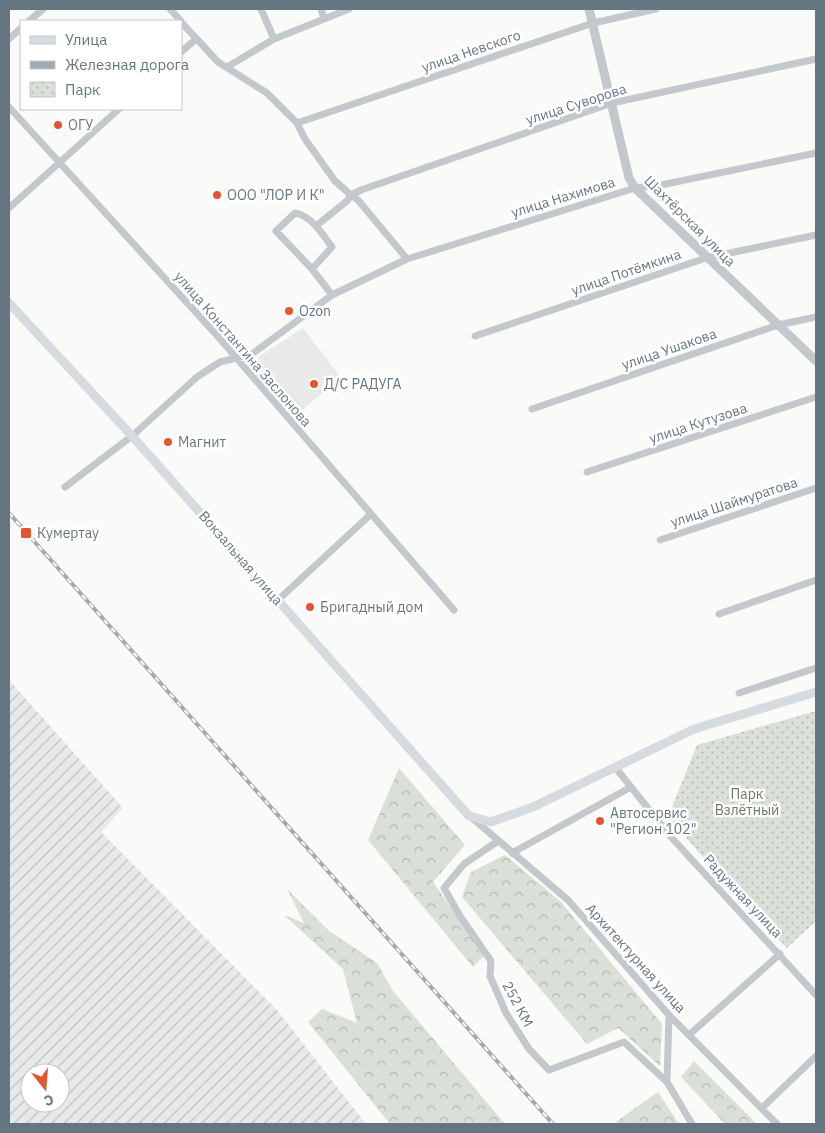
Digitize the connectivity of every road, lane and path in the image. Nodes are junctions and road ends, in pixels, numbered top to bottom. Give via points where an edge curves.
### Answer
1 (42, 9) edge
2 (170, 9) edge
3 (261, 9) edge
4 (321, 9) edge
5 (350, 9) edge
6 (590, 9) edge
7 (656, 9) edge
8 (324, 18) junction
9 (30, 20) edge
10 (180, 20) edge
11 (182, 22) edge
12 (593, 23) junction
13 (20, 29) edge
14 (196, 38) junction
15 (274, 39) junction
16 (9, 40) edge
17 (182, 51) edge
18 (816, 59) edge
19 (227, 67) junction
20 (612, 103) junction
21 (9, 107) edge
22 (118, 110) edge
23 (297, 123) junction
24 (816, 153) edge
25 (58, 162) junction
26 (635, 188) junction
27 (351, 195) junction
28 (9, 208) edge
29 (316, 226) junction
30 (816, 235) edge
31 (706, 258) junction
32 (407, 259) junction
33 (312, 269) junction
34 (332, 295) junction
35 (9, 303) edge
36 (816, 317) edge
37 (778, 325) junction
38 (475, 336) dead end
39 (236, 358) junction
40 (816, 361) edge
41 (816, 397) edge
42 (532, 408) dead end
43 (132, 436) junction
44 (587, 472) dead end
45 (65, 487) dead end
46 (816, 488) edge
47 (370, 515) junction
48 (660, 540) dead end
49 (816, 580) edge
50 (278, 600) junction
51 (454, 610) dead end
52 (719, 614) dead end
53 (816, 668) edge
54 (816, 692) edge
55 (739, 693) dead end
56 (615, 767) junction
57 (631, 787) junction
58 (469, 816) junction
59 (498, 841) junction
60 (512, 853) junction
61 (780, 954) junction
62 (816, 994) edge
63 (669, 1014) junction
64 (690, 1034) junction
65 (816, 1056) edge
66 (667, 1082) junction
67 (762, 1108) junction
68 (692, 1124) edge
69 (777, 1124) edge

1 - 9 street
2 - 10 street
3 - 15 street
4 - 8 street
5 - 8 street
6 - 12 street, Шахтёрская улица
7 - 12 street, улица Невского
8 - 15 street
11 - 14 street
12 - 20 street, Шахтёрская улица
12 - 23 street, улица Невского
13 - 16 street
14 - 17 street
14 - 19 street
15 - 19 street
18 - 20 street, улица Суворова
19 - 23 street via 267,92
20 - 26 street, Шахтёрская улица via 629,178
20 - 27 street, улица Суворова
21 - 25 street, улица Константина Заслонова
22 - 25 street
23 - 27 street via 318,159
24 - 26 street, улица Нахимова
25 - 28 street
25 - 39 street, улица Константина Заслонова
26 - 31 street, Шахтёрская улица
26 - 32 street, улица Нахимова
27 - 29 street
27 - 32 street
29 - 33 street via 332,247
29 - 33 street via 302,214 295,213 276,230
30 - 31 street, улица Потёмкина
31 - 37 street, Шахтёрская улица
31 - 38 street, улица Потёмкина
32 - 34 street, улица Нахимова
33 - 34 street
34 - 39 street, улица Нахимова via 252,354
35 - 43 main road, Вокзальная улица
36 - 37 street, улица Ушакова
37 - 40 street, Шахтёрская улица
37 - 42 street, улица Ушакова
39 - 43 street, улица Нахимова via 220,362 197,377
39 - 47 street, улица Константина Заслонова
41 - 44 street, улица Кутузова
43 - 45 street, улица Нахимова
43 - 50 main road, Вокзальная улица
46 - 48 street, улица Шаймуратова
47 - 50 street
47 - 51 street, улица Константина Заслонова
49 - 52 street
50 - 58 main road, Вокзальная улица
53 - 55 street
54 - 56 main road via 694,729
56 - 57 street, Радужная улица
56 - 58 main road via 533,807 491,822
57 - 60 street
57 - 61 street, Радужная улица via 671,837
58 - 59 street, Архитектурная улица
59 - 60 street, Архитектурная улица
59 - 66 street, 252 КМ via 464,864 444,888 491,960 490,976 499,998 529,1049 549,1070 624,1042
60 - 63 street, Архитектурная улица via 568,900
61 - 62 street, Радужная улица
61 - 64 street
63 - 64 street, Архитектурная улица
63 - 66 street
64 - 67 street, Архитектурная улица
65 - 67 street
66 - 68 street
67 - 69 street, Архитектурная улица

